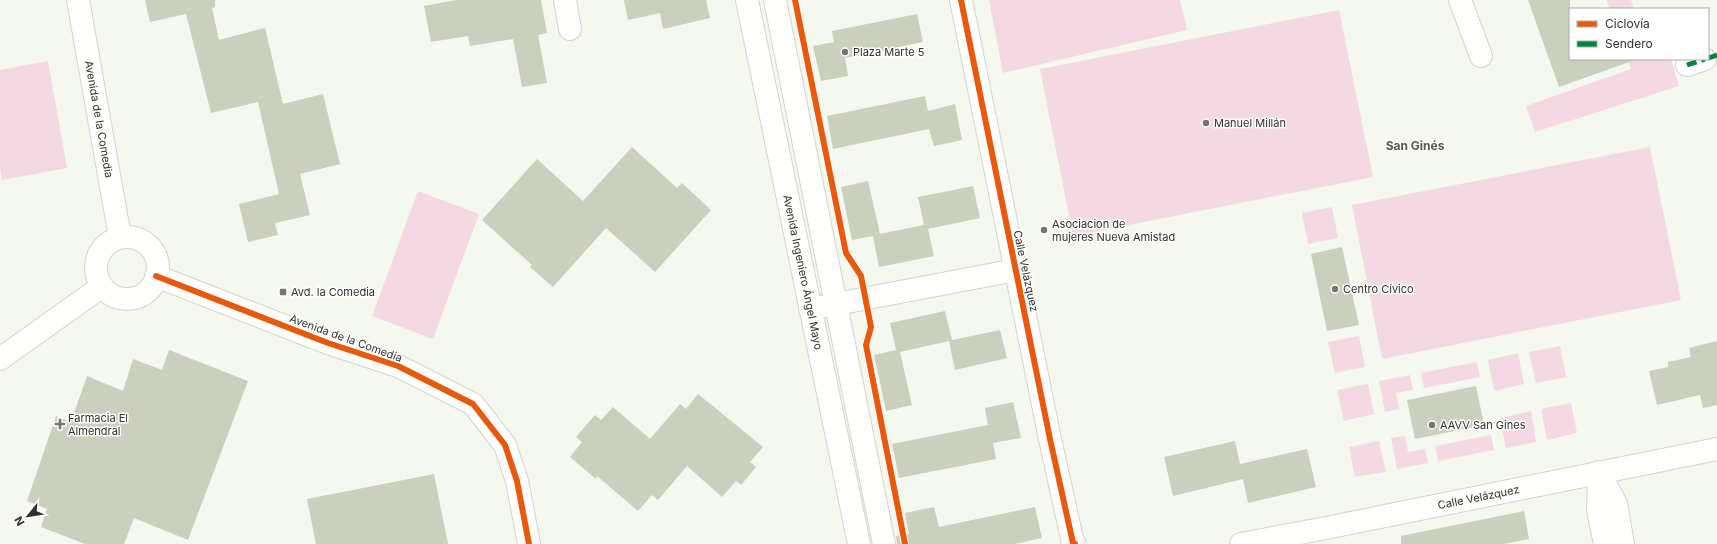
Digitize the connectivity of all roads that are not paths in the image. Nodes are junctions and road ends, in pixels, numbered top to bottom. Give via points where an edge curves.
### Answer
1 (78, 0) edge
2 (565, 0) edge
3 (747, 0) edge
4 (775, 0) edge
5 (961, 0) edge
6 (1460, 0) edge
7 (570, 29) dead end
8 (1481, 56) dead end
9 (120, 237) junction
10 (1016, 270) junction
11 (156, 276) junction
12 (101, 287) junction
13 (836, 305) junction
14 (810, 309) junction
15 (0, 359) edge
16 (1717, 449) edge
17 (1599, 472) junction
18 (1333, 536) edge
19 (1308, 538) edge
20 (529, 544) edge
21 (859, 544) edge
22 (884, 544) edge
23 (1075, 544) edge
24 (1241, 544) edge
25 (1605, 544) edge
26 (1623, 544) edge

1 - 9 street, Avenida de la Comedia
2 - 7 street
3 - 14 street, Avenida Ingeniero Ángel Mayo
4 - 13 street
5 - 10 street, Calle Velázquez
6 - 8 street
9 - 11 street via 136,238 150,246 158,261
9 - 12 street via 103,248 98,257 96,267
10 - 13 street
10 - 23 street, Calle Velázquez via 1050,439
11 - 12 street via 149,290 138,298 128,300 109,294
11 - 20 street, Avenida de la Comedia via 328,343 398,366 472,404 505,445 517,481
12 - 15 street
13 - 14 street
13 - 22 street
14 - 21 street, Avenida Ingeniero Ángel Mayo
16 - 17 street, Calle Velázquez
17 - 18 street, Calle Velázquez
17 - 25 street via 1598,510
17 - 26 street via 1616,504
18 - 19 street, Calle Velázquez
19 - 24 street, Calle Velázquez

